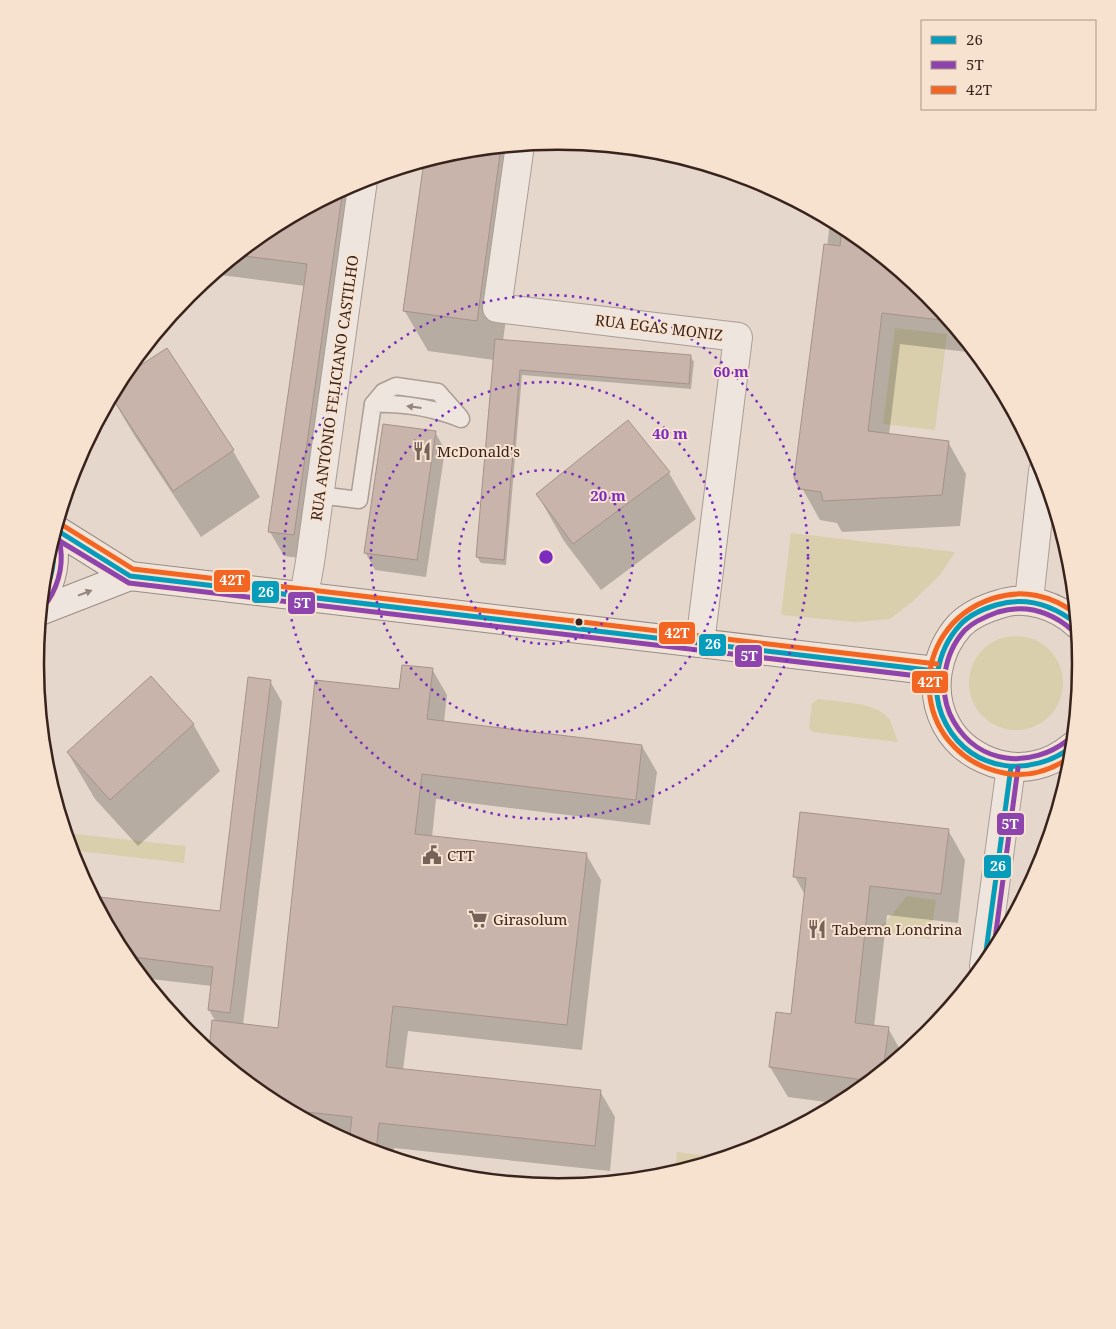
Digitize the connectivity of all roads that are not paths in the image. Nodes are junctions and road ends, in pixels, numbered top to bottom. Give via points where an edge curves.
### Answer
1 (519, 152) edge
2 (362, 189) edge
3 (461, 419) dead end
4 (1041, 489) edge
5 (320, 495) junction
6 (61, 532) edge
7 (130, 576) junction
8 (304, 596) junction
9 (1029, 601) junction
10 (47, 608) edge
11 (1070, 619) edge
12 (700, 643) junction
13 (936, 671) junction
14 (1064, 753) edge
15 (1011, 767) junction
16 (986, 950) edge

1 - 12 street, RUA EGAS MONIZ via 496,308 738,337
2 - 5 street, RUA ANTÓNIO FELICIANO CASTILHO
3 -> 5 lane via 437,410 373,404 360,500
4 - 9 street
5 - 8 street, RUA ANTÓNIO FELICIANO CASTILHO
6 - 7 street
7 - 8 street
10 -> 7 street
8 - 12 street
9 - 11 street via 1054,608
9 - 13 street via 1006,602 982,609 961,624 945,645
12 - 13 street
13 - 15 street via 937,699 946,724 963,745 985,760
14 - 15 street via 1036,765
15 - 16 street

